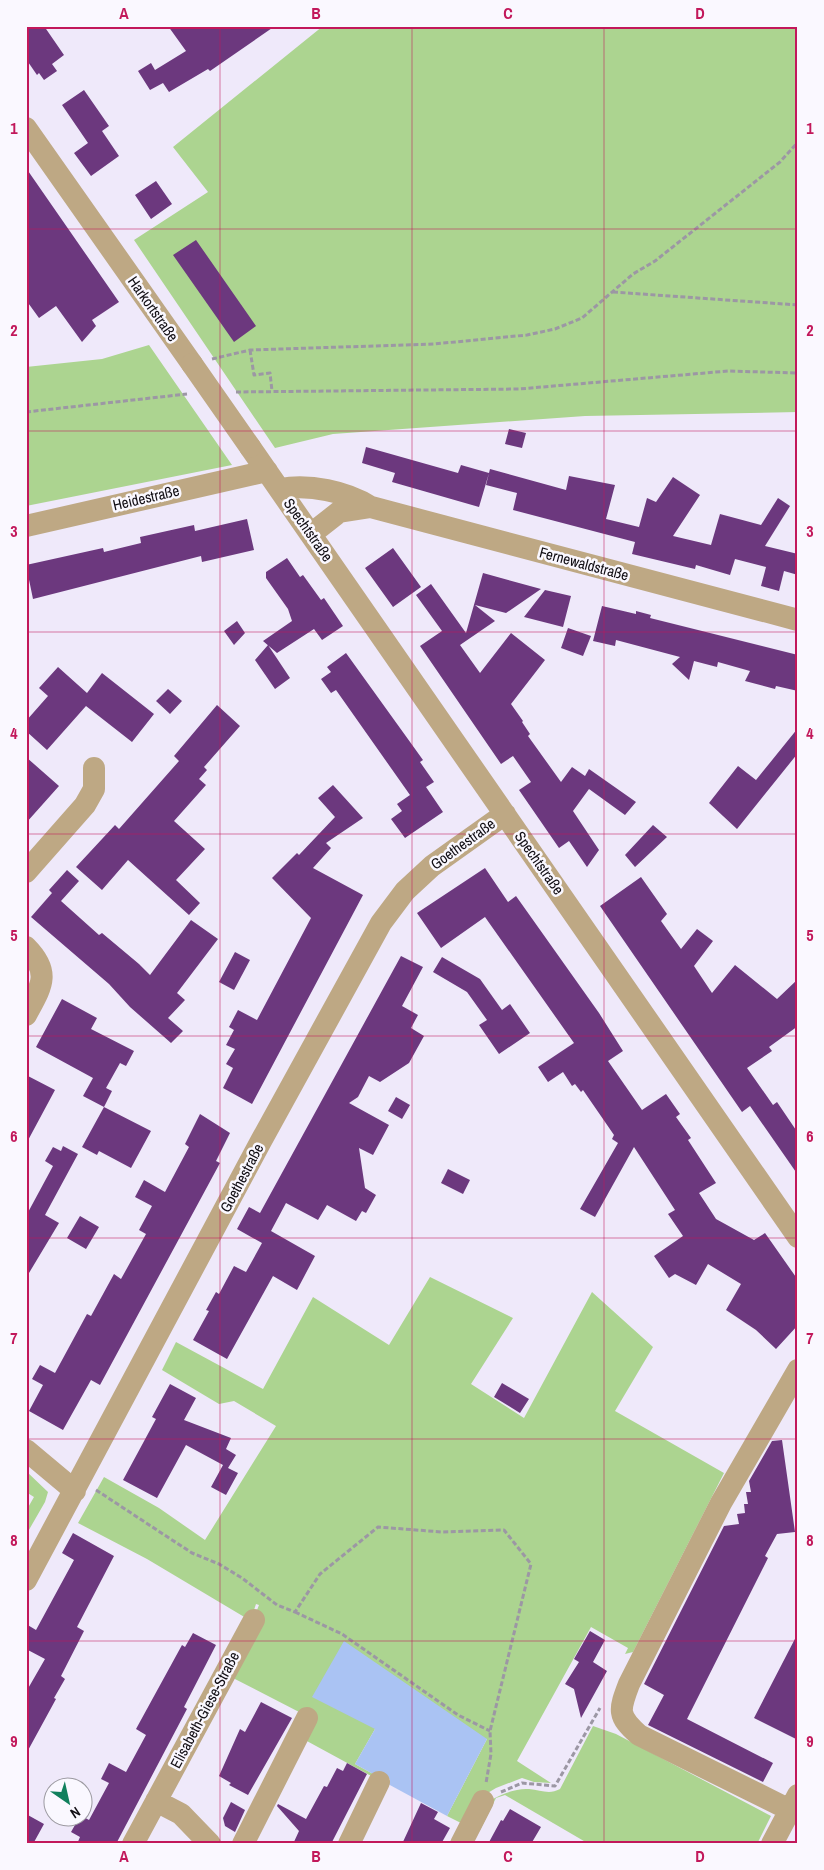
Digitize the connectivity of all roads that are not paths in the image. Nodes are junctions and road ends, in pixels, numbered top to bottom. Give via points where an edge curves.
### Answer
1 (26, 128) edge
2 (267, 471) junction
3 (280, 489) junction
4 (371, 507) junction
5 (26, 526) edge
6 (311, 534) junction
7 (798, 620) edge
8 (94, 768) dead end
9 (505, 814) junction
10 (26, 872) edge
11 (26, 948) edge
12 (26, 1015) edge
13 (798, 1237) edge
14 (798, 1370) edge
15 (26, 1450) edge
16 (78, 1486) junction
17 (26, 1580) edge
18 (254, 1620) dead end
19 (307, 1718) dead end
20 (379, 1782) dead end
21 (156, 1801) junction
22 (483, 1801) road end
23 (794, 1803) edge
24 (133, 1844) edge
25 (210, 1844) edge
26 (243, 1844) edge
27 (348, 1844) edge
28 (461, 1844) edge
29 (772, 1844) edge

1 - 2 street, Harkortstraße, bridge
2 - 3 street, Harkortstraße
2 - 5 street, Heidestraße
3 - 4 street, Fernewaldstraße via 317,488 358,499
3 - 6 street, Spechtstraße
4 - 6 street, Fernewaldstraße via 339,512
4 - 7 street, Fernewaldstraße
6 - 9 street, Spechtstraße
8 - 10 street via 94,789 85,805
9 - 13 street, Spechtstraße
9 - 16 street, Goethestraße via 432,866 405,891 381,923
11 - 12 street via 39,961 42,980
14 - 23 street via 721,1503 629,1684 621,1712 624,1722 639,1735
15 - 16 street
16 - 17 street, Goethestraße
18 - 21 street, Elisabeth-Giese-Straße
19 - 26 street
20 - 27 street
21 - 24 street, Elisabeth-Giese-Straße
21 - 25 street via 181,1814
22 - 28 street
23 - 29 street

